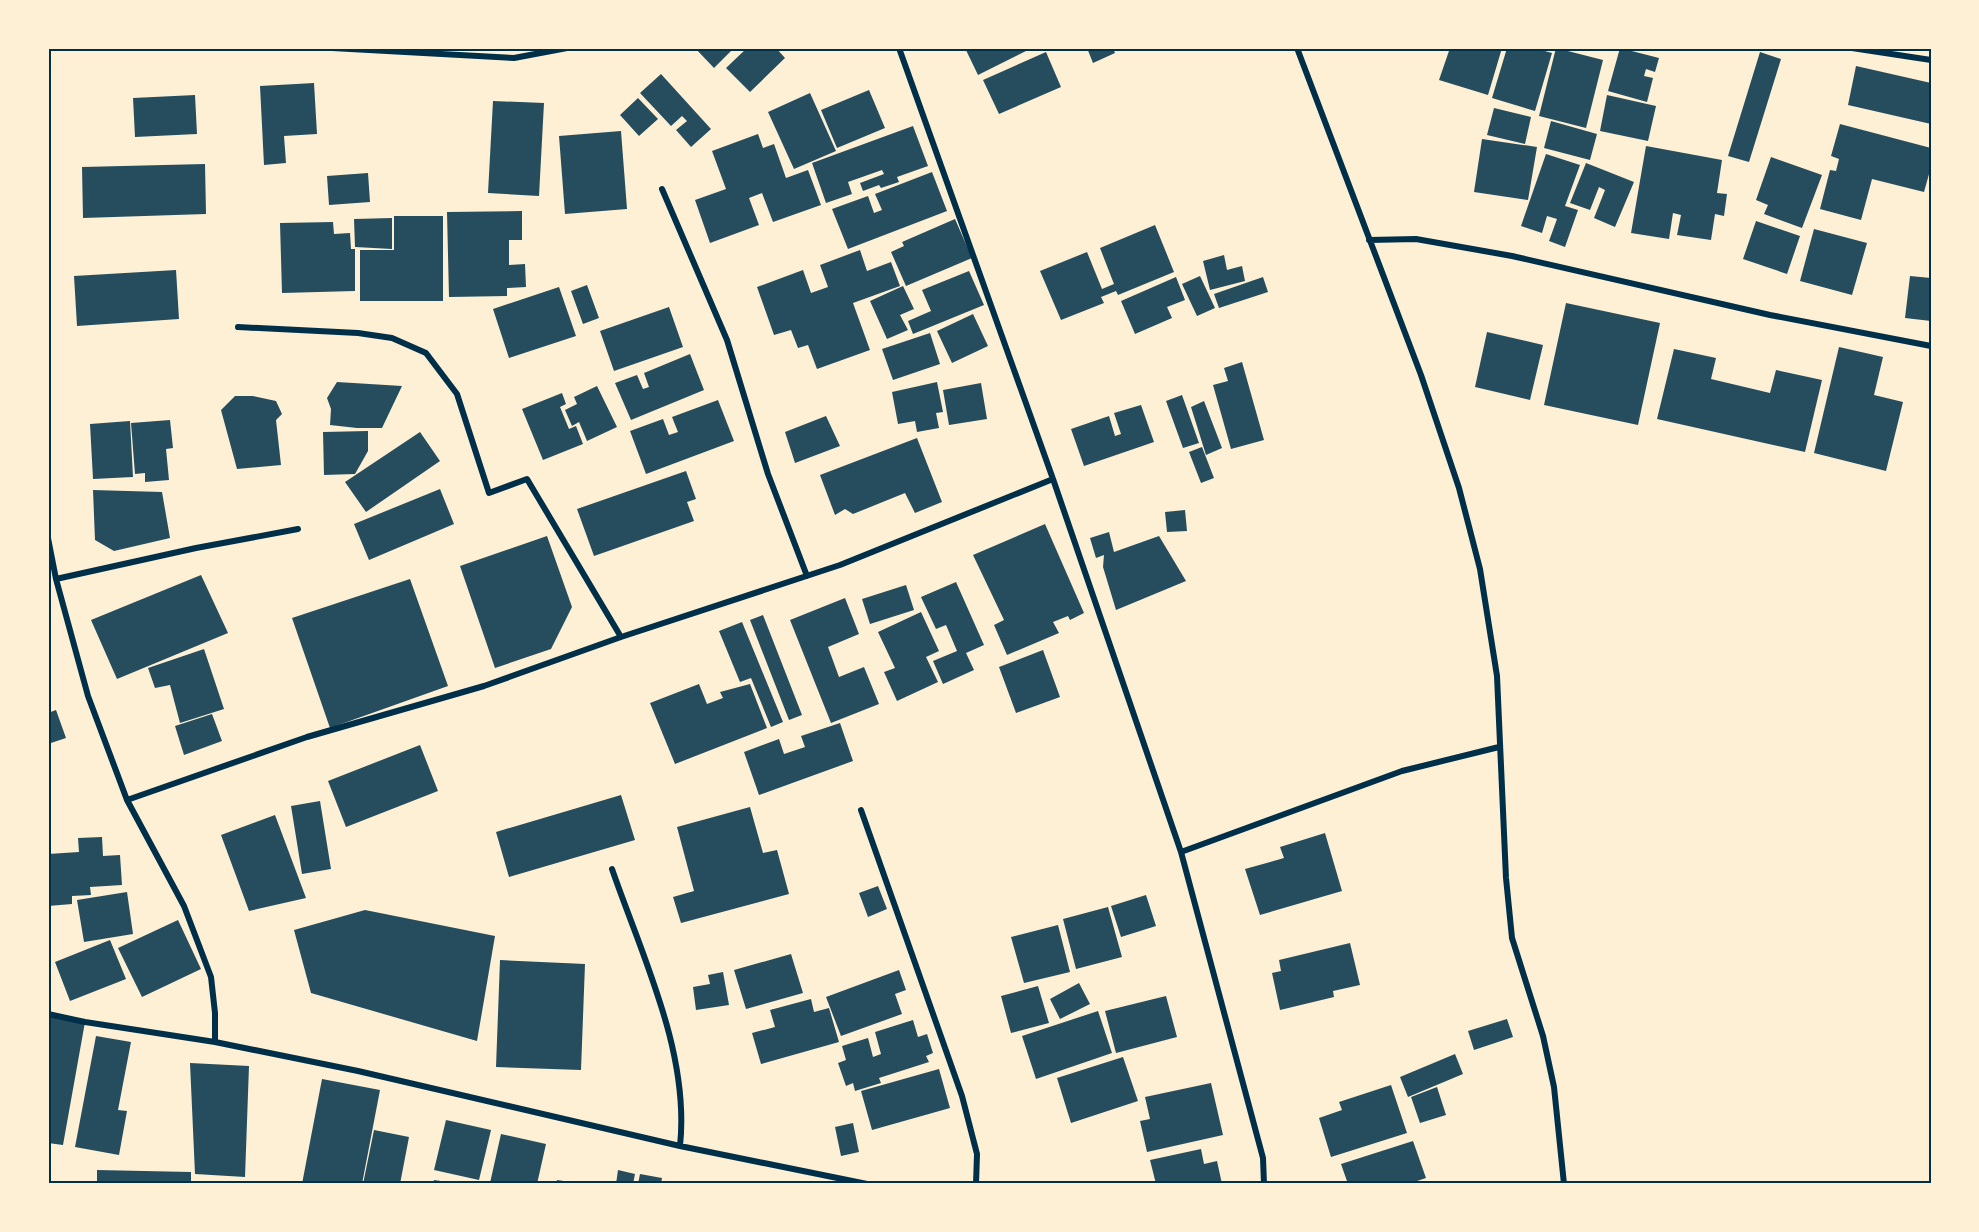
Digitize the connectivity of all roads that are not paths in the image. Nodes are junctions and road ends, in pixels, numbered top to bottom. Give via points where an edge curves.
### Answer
1 (332, 48) edge
2 (567, 48) edge
3 (899, 48) edge
4 (1297, 48) edge
5 (1852, 48) edge
6 (1931, 60) edge
7 (662, 189) dead end
8 (1369, 240) junction
9 (238, 327) dead end
10 (1931, 346) edge
11 (1053, 479) junction
12 (298, 529) dead end
13 (48, 538) edge
14 (807, 576) junction
15 (56, 579) junction
16 (621, 637) junction
17 (1499, 747) junction
18 (127, 800) junction
19 (861, 810) dead end
20 (1181, 852) junction
21 (612, 869) dead end
22 (48, 1014) edge
23 (215, 1042) junction
24 (680, 1146) junction
25 (867, 1184) edge
26 (976, 1184) edge
27 (1264, 1184) edge
28 (1564, 1184) edge

1 - 2 street via 514,58
3 - 11 street
4 - 8 street
5 - 6 street
7 - 14 street via 727,340 768,474
8 - 10 street via 1416,239 1512,256 1770,315
8 - 17 street via 1460,488 1480,569 1497,675
9 - 16 street via 358,333 392,338 426,353 457,394 489,493 527,479
11 - 14 street
11 - 20 street
12 - 15 street
13 - 15 street
14 - 16 street
15 - 18 street via 88,696
16 - 18 street via 484,686 307,736
17 - 20 street via 1401,771
17 - 28 street via 1512,938 1543,1036 1554,1086
18 - 23 street via 184,906 211,977
19 - 26 street via 962,1096 977,1154
20 - 27 street via 1263,1158
21 - 24 street via 664,1018 680,1078
22 - 23 street
23 - 24 street via 370,1073
24 - 25 street

